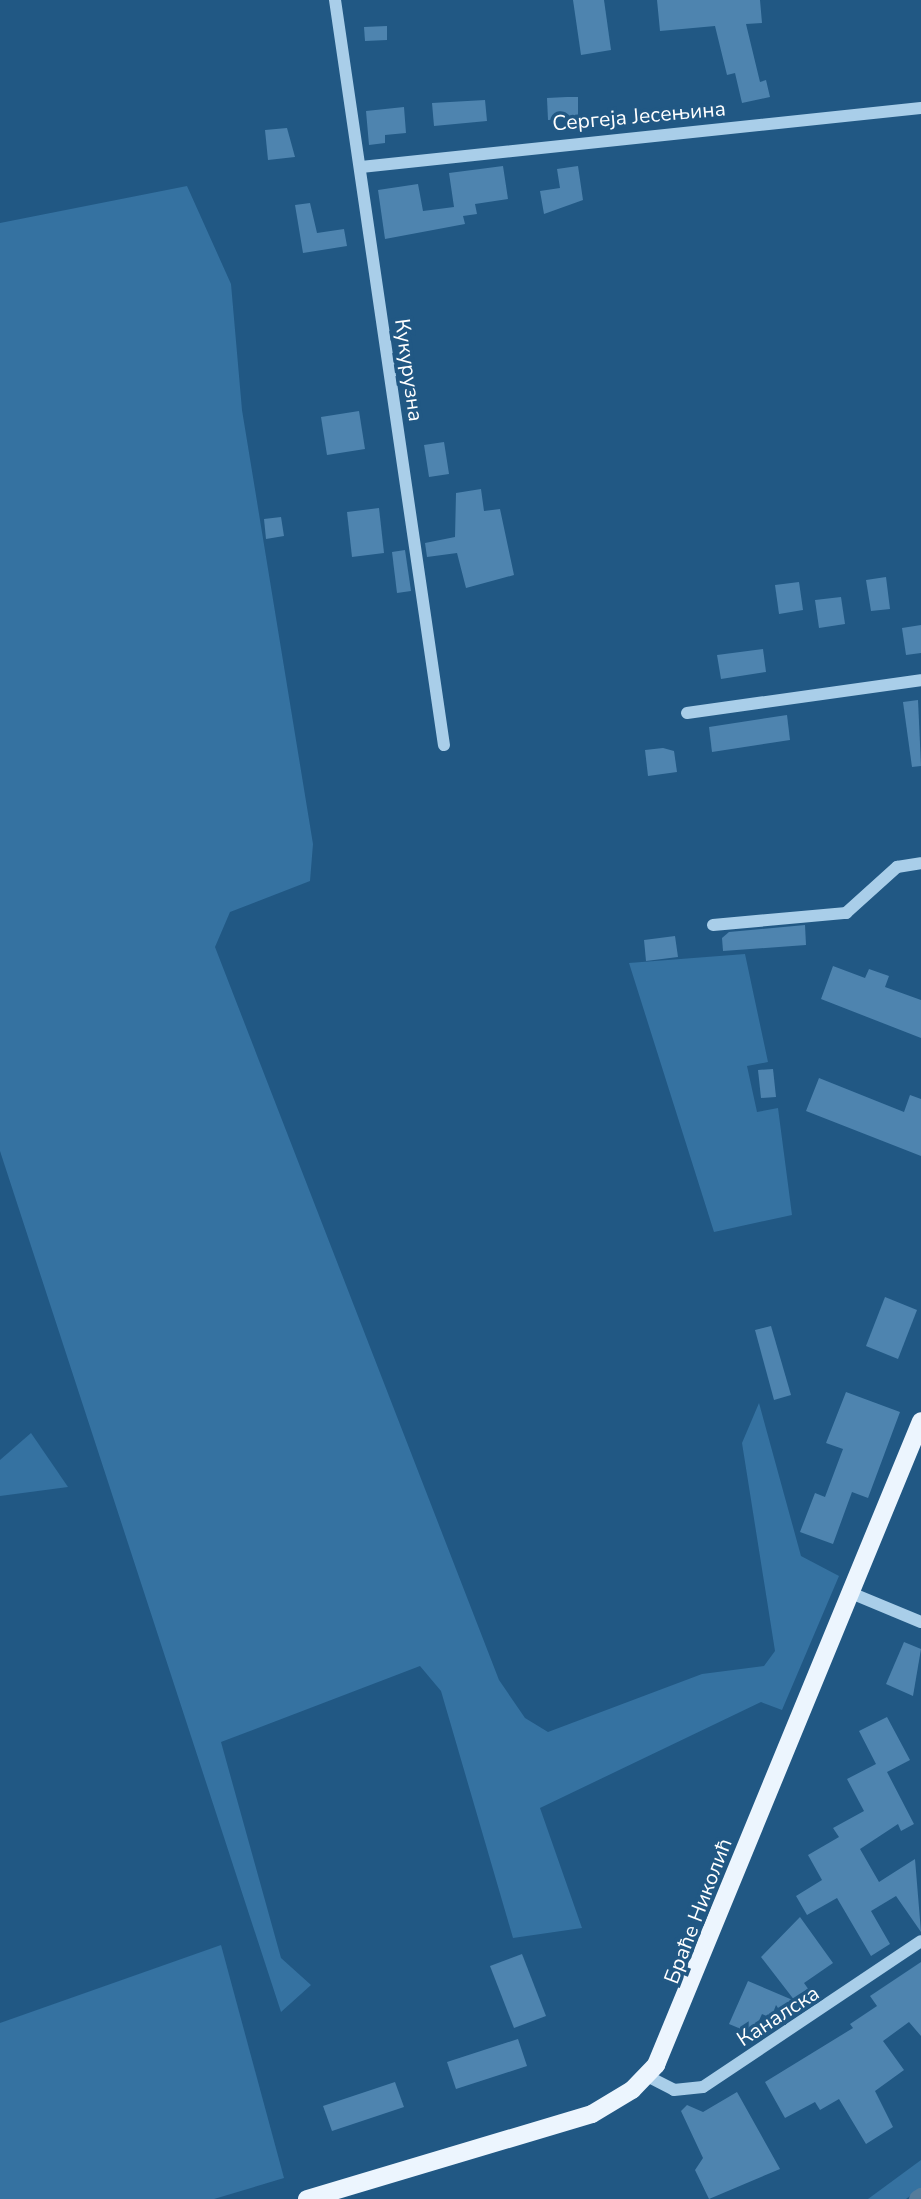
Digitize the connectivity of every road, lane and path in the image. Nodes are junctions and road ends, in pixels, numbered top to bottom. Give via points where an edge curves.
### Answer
1 (335, 0) edge
2 (921, 108) edge
3 (361, 167) junction
4 (921, 680) edge
5 (687, 713) dead end
6 (444, 745) dead end
7 (921, 863) edge
8 (713, 925) dead end
9 (921, 1421) edge
10 (851, 1593) junction
11 (921, 1622) edge
12 (921, 1941) edge
13 (647, 2076) junction
14 (307, 2199) edge

1 - 3 street, Кукурузна
2 - 3 street, Сергеја Јесењина
3 - 6 street, Кукурузна
4 - 5 street
7 - 8 street via 897,867 846,914
9 - 10 main road, Браће Николић
10 - 11 street
10 - 13 main road, Браће Николић via 677,2025
12 - 13 street, Каналска via 702,2088 674,2090
13 - 14 main road, Браће Николић via 592,2114

